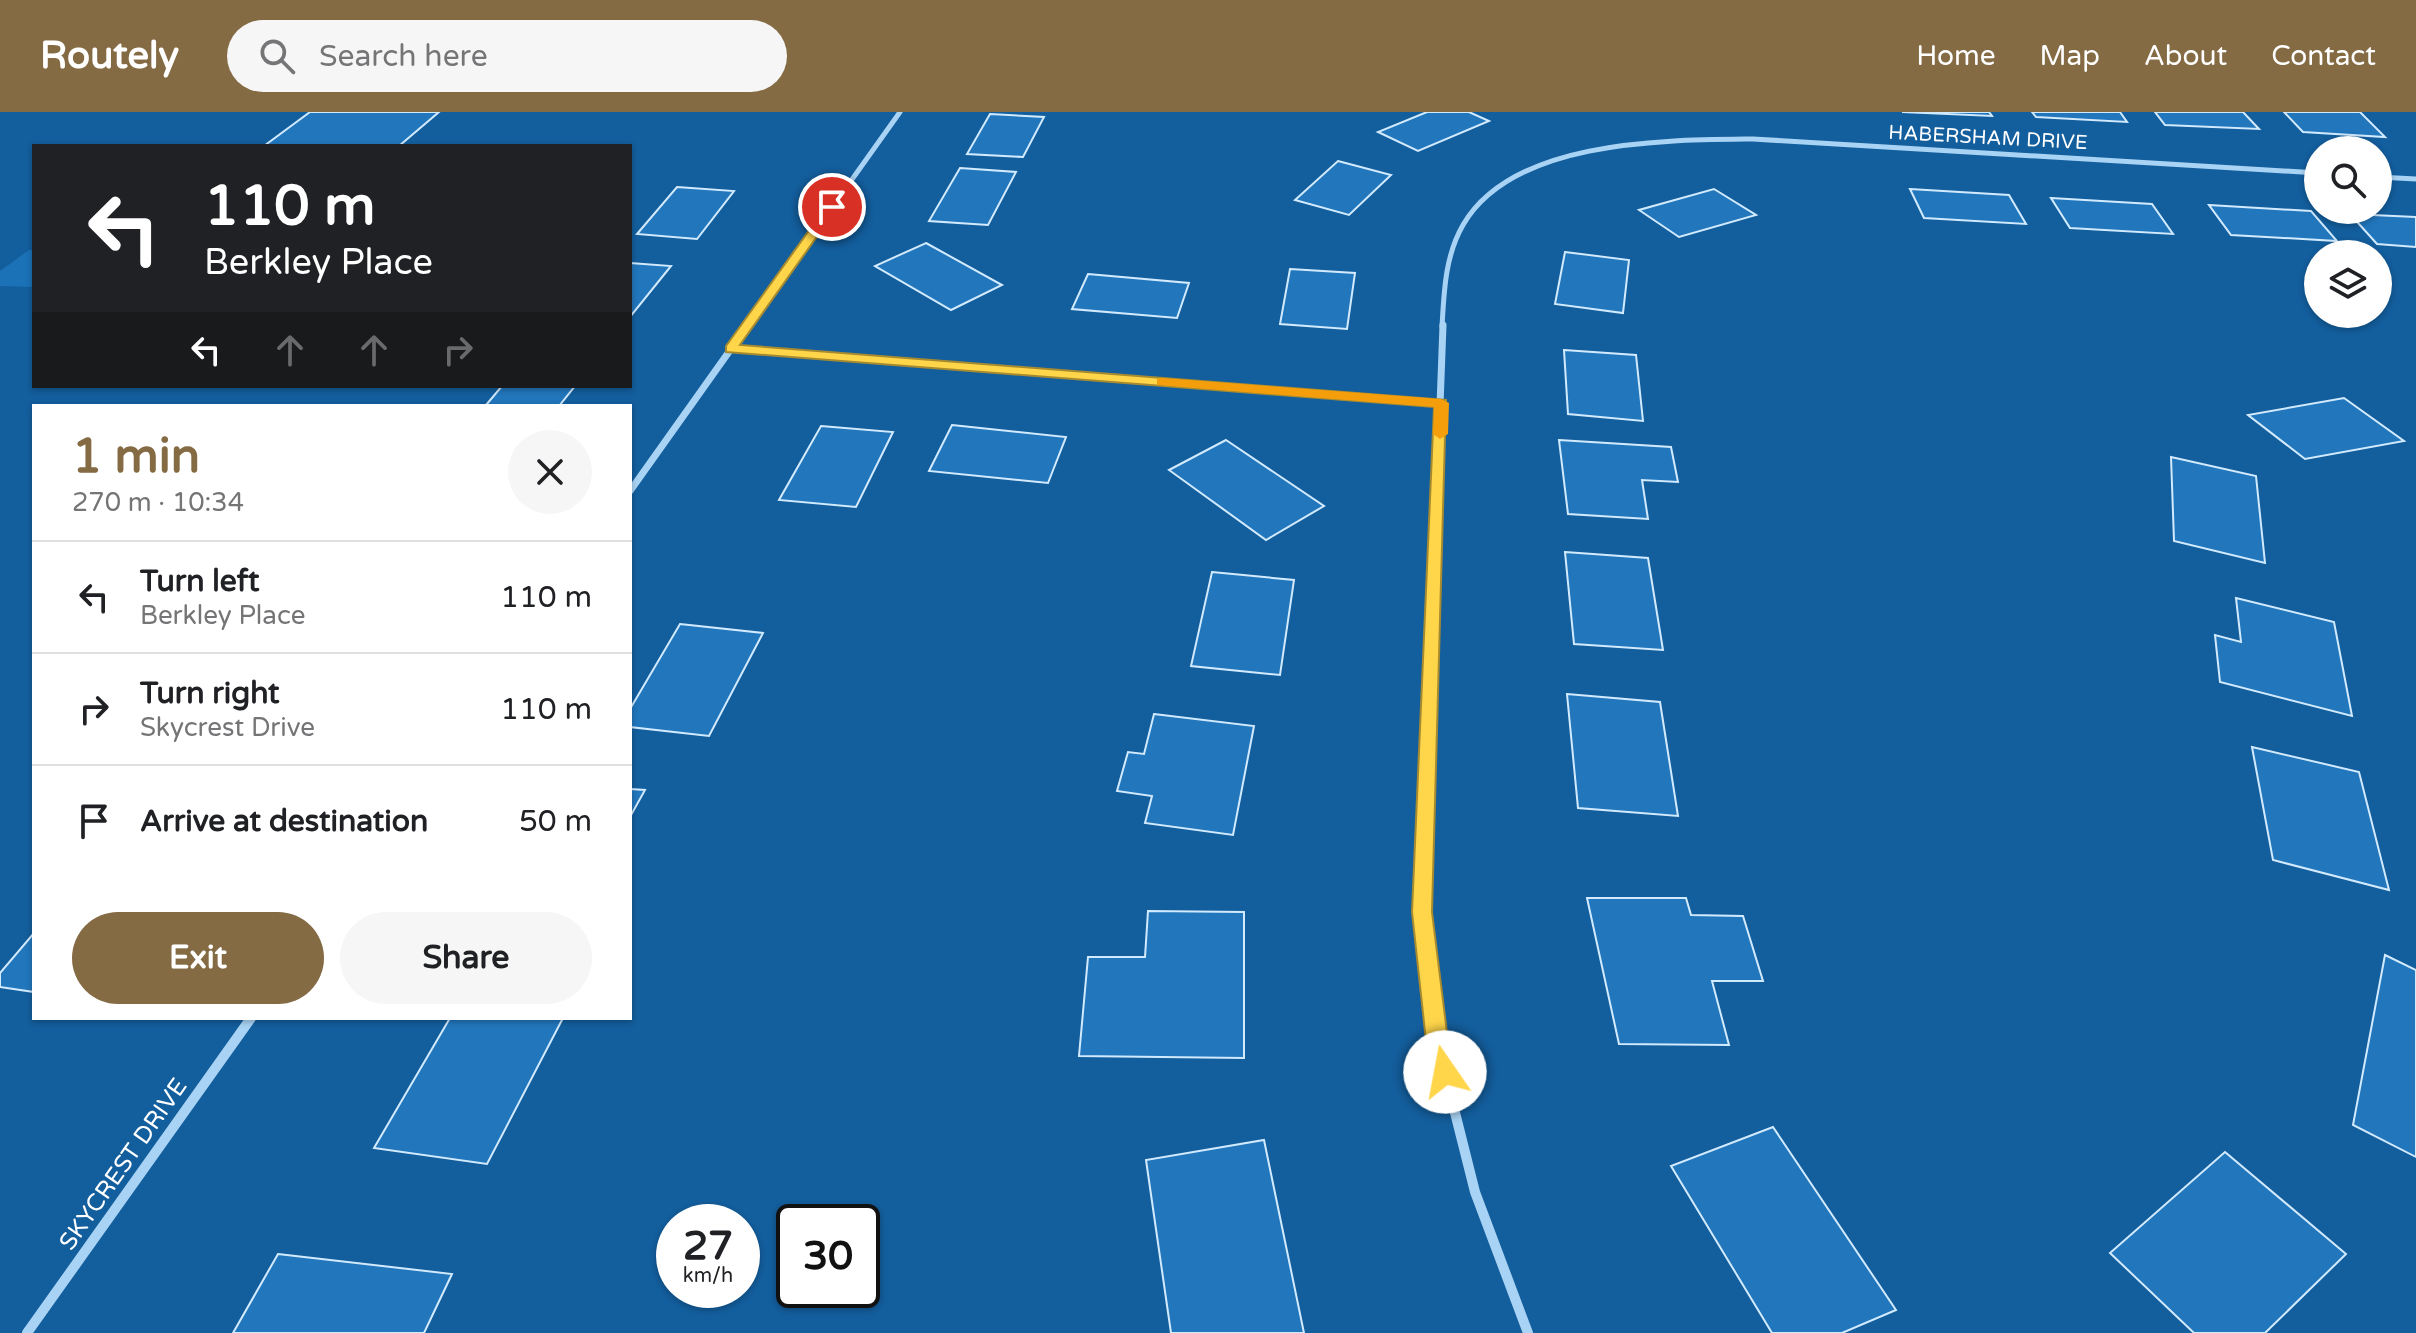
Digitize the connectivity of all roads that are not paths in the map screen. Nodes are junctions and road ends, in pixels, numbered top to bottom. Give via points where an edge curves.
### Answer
1 (900, 112) edge
2 (2304, 172) edge
3 (2392, 178) edge
4 (2416, 179) edge
5 (731, 349) junction
6 (1441, 403) junction
7 (632, 488) edge
8 (250, 1020) edge
9 (27, 1333) edge
10 (1528, 1333) edge

1 - 5 street
2 - 6 street, HABERSHAM DRIVE via 1753,139 1661,141 1579,155 1511,181 1466,220 1444,283
3 - 4 street
5 - 6 street
5 - 7 street
6 - 10 street, HABERSHAM DRIVE via 1422,912 1437,1041 1475,1192
8 - 9 street, SKYCREST DRIVE

